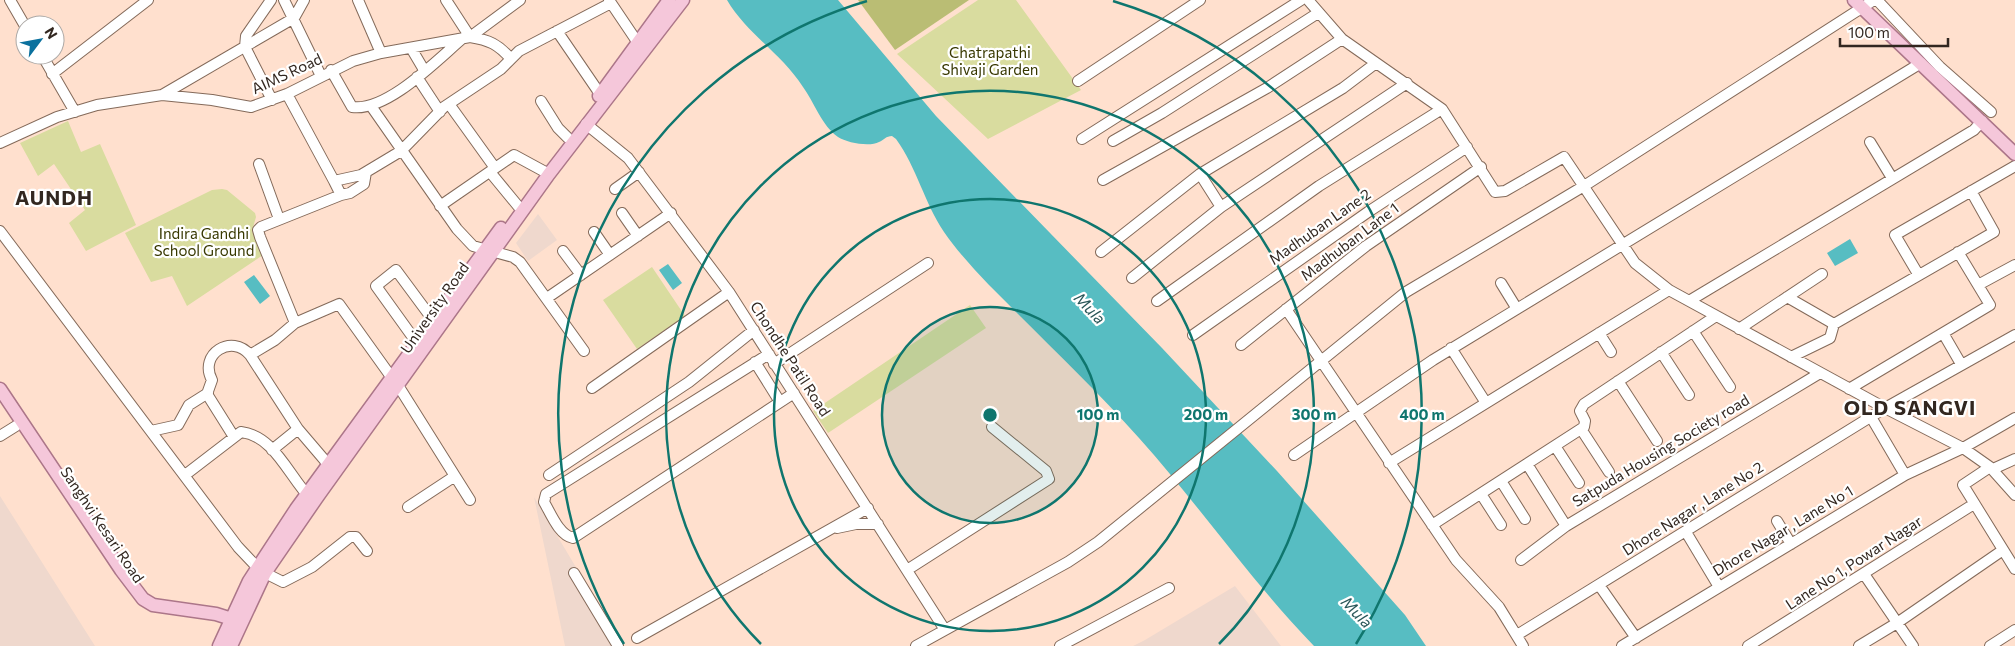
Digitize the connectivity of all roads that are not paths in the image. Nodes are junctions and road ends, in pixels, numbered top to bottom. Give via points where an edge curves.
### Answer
1 (10, 0) edge
2 (148, 0) edge
3 (271, 0) edge
4 (284, 0) edge
5 (304, 0) edge
6 (358, 0) edge
7 (446, 0) edge
8 (520, 0) edge
9 (669, 0) edge
10 (683, 0) edge
11 (1200, 0) edge
12 (1301, 0) edge
13 (1308, 0) edge
14 (1876, 0) edge
15 (610, 2) edge
16 (1858, 4) edge
17 (1318, 14) junction
18 (19, 15) edge
19 (294, 18) junction
20 (557, 31) junction
21 (466, 37) junction
22 (1342, 39) junction
23 (245, 47) junction
24 (641, 47) junction
25 (410, 48) junction
26 (381, 53) junction
27 (511, 60) junction
28 (1376, 62) junction
29 (1921, 63) junction
30 (47, 65) edge
31 (331, 70) junction
32 (52, 74) junction
33 (421, 74) junction
34 (321, 76) junction
35 (1078, 82) dead end
36 (1407, 83) junction
37 (287, 94) junction
38 (600, 94) junction
39 (162, 96) junction
40 (272, 100) junction
41 (541, 101) dead end
42 (449, 104) junction
43 (370, 106) junction
44 (1442, 109) junction
45 (75, 112) junction
46 (440, 112) junction
47 (1991, 112) dead end
48 (1982, 121) junction
49 (586, 124) junction
50 (568, 138) junction
51 (1082, 139) dead end
52 (1113, 141) dead end
53 (1870, 142) dead end
54 (0, 143) edge
55 (1467, 147) junction
56 (401, 151) junction
57 (2015, 154) edge
58 (259, 164) dead end
59 (2015, 166) edge
60 (1480, 167) junction
61 (492, 170) junction
62 (366, 172) junction
63 (547, 172) junction
64 (639, 172) junction
65 (1200, 174) junction
66 (1892, 178) junction
67 (1102, 180) dead end
68 (334, 181) junction
69 (1584, 186) junction
70 (615, 189) dead end
71 (1971, 191) junction
72 (341, 195) junction
73 (440, 206) junction
74 (518, 206) junction
75 (1221, 207) junction
76 (622, 213) dead end
77 (671, 213) junction
78 (279, 219) junction
79 (0, 231) edge
80 (594, 232) dead end
81 (638, 236) junction
82 (1623, 244) junction
83 (563, 251) dead end
84 (489, 252) junction
85 (1101, 252) dead end
86 (1958, 252) junction
87 (610, 255) junction
88 (928, 263) dead end
89 (2015, 265) edge
90 (1822, 274) dead end
91 (1918, 274) junction
92 (580, 275) junction
93 (1132, 278) dead end
94 (1501, 283) dead end
95 (1978, 285) junction
96 (1669, 290) junction
97 (729, 292) junction
98 (1787, 297) junction
99 (547, 298) junction
100 (1689, 301) junction
101 (1157, 302) dead end
102 (1286, 309) junction
103 (1517, 309) junction
104 (1716, 316) junction
105 (433, 320) junction
106 (295, 323) junction
107 (1834, 324) junction
108 (1738, 329) junction
109 (754, 330) junction
110 (1693, 331) junction
111 (1599, 333) junction
112 (1943, 333) junction
113 (2015, 334) edge
114 (1193, 335) dead end
115 (417, 343) junction
116 (1241, 345) dead end
117 (1451, 348) junction
118 (584, 351) dead end
119 (1611, 352) dead end
120 (1661, 352) junction
121 (769, 354) junction
122 (250, 355) junction
123 (1791, 357) junction
124 (1321, 360) junction
125 (755, 362) junction
126 (774, 364) junction
127 (1961, 364) junction
128 (1820, 373) junction
129 (1618, 381) junction
130 (395, 382) junction
131 (1730, 387) dead end
132 (592, 388) dead end
133 (0, 389) edge
134 (1849, 389) junction
135 (208, 393) junction
136 (794, 393) junction
137 (1689, 395) dead end
138 (0, 402) edge
139 (780, 402) junction
140 (1486, 403) junction
141 (1885, 408) junction
142 (1355, 414) junction
143 (1871, 417) junction
144 (2015, 418) edge
145 (16, 426) junction
146 (992, 426) dead end
147 (1581, 429) junction
148 (298, 430) junction
149 (151, 431) junction
150 (0, 436) edge
151 (234, 438) junction
152 (1657, 441) dead end
153 (1556, 446) junction
154 (1963, 448) junction
155 (272, 450) junction
156 (1294, 456) dead end
157 (2015, 459) edge
158 (1389, 463) junction
159 (1527, 464) junction
160 (1992, 468) junction
161 (332, 469) junction
162 (1609, 472) dead end
163 (184, 475) junction
164 (1905, 475) junction
165 (455, 476) junction
166 (549, 476) dead end
167 (1501, 481) junction
168 (1579, 483) dead end
169 (1481, 494) junction
170 (2015, 495) edge
171 (310, 498) junction
172 (470, 500) dead end
173 (1974, 504) junction
174 (408, 507) dead end
175 (868, 508) junction
176 (1525, 519) dead end
177 (1777, 521) dead end
178 (878, 524) junction
179 (1432, 525) junction
180 (1501, 525) dead end
181 (1566, 526) junction
182 (833, 527) junction
183 (1686, 532) junction
184 (1791, 544) junction
185 (2003, 550) junction
186 (366, 551) dead end
187 (1521, 560) dead end
188 (2015, 569) edge
189 (261, 570) junction
190 (907, 570) junction
191 (574, 573) dead end
192 (1864, 574) junction
193 (1599, 585) junction
194 (1169, 588) dead end
195 (1718, 588) junction
196 (234, 623) junction
197 (1897, 623) junction
198 (945, 630) junction
199 (2015, 630) edge
200 (1517, 635) junction
201 (637, 638) dead end
202 (1636, 638) junction
203 (934, 642) edge
204 (219, 646) edge
205 (231, 646) edge
206 (618, 646) edge
207 (916, 646) edge
208 (1060, 646) edge
209 (1523, 646) edge
210 (1622, 646) edge
211 (1748, 646) edge
212 (1859, 646) edge
213 (1913, 646) edge
214 (1990, 646) edge

1 - 18 street
2 - 32 street
3 - 23 street via 246,36
4 - 19 street
5 - 19 street
6 - 26 street
7 - 21 street
8 - 21 street, AIMS Road
9 - 24 main road, University Road
10 - 24 main road, University Road
11 - 35 street
12 - 51 street
13 - 17 street
14 - 16 street
14 - 47 street via 1940,67
15 - 20 street
15 - 24 street
16 - 29 main road
16 - 69 street
17 - 22 street
17 - 52 street
19 - 23 street
19 - 34 street
20 - 27 street via 519,51
20 - 38 street
21 - 25 street, AIMS Road
21 - 27 street via 489,40 500,46
21 - 33 street
22 - 28 street
22 - 67 street via 1267,88
23 - 39 street
23 - 40 street
24 - 38 main road, University Road
24 - 49 main road, University Road
25 - 26 street, AIMS Road
25 - 33 street
26 - 31 street, AIMS Road
27 - 42 street
28 - 36 street
28 - 65 street via 1343,88
29 - 48 main road
29 - 82 street
30 - 32 street
31 - 34 street, AIMS Road
31 - 43 street via 352,107
32 - 45 street
33 - 43 street
33 - 46 street
34 - 37 street, AIMS Road
36 - 44 street
36 - 75 street
37 - 40 street, AIMS Road
37 - 68 street
38 - 50 main road, University Road
39 - 40 street, AIMS Road via 251,107
39 - 45 street, AIMS Road via 97,105
41 - 50 street
42 - 46 street
42 - 61 street
43 - 56 street
44 - 55 street
44 - 101 street via 1319,186
45 - 54 street, AIMS Road
46 - 56 street
48 - 57 main road
48 - 66 street via 1974,130
49 - 63 main road, University Road
49 - 64 street, Chondhe Patil Road via 628,158
50 - 63 main road, University Road
53 - 66 street
55 - 60 street
55 - 114 street, Madhuban Lane 2
56 - 62 street
56 - 73 street
58 - 78 street
59 - 71 street
60 - 69 street via 1492,189 1500,192 1564,156
60 - 102 street, Madhuban Lane 1 via 1366,246
61 - 63 street via 514,155
61 - 73 street
61 - 74 street
62 - 68 street
62 - 72 street via 364,184 350,194
63 - 74 main road, University Road
63 - 84 main road, University Road
64 - 70 street
64 - 77 street, Chondhe Patil Road
65 - 75 street
65 - 85 street
66 - 100 street
68 - 72 street
69 - 82 street
69 - 124 street via 1406,292
71 - 86 street via 1994,232
71 - 91 street via 1895,235
72 - 78 street
73 - 84 street via 469,243
74 - 84 main road, University Road
75 - 93 street
76 - 81 street
77 - 81 street
77 - 97 street, Chondhe Patil Road
78 - 106 street via 258,230
79 - 149 street
80 - 87 street
81 - 87 street
82 - 96 street via 1635,263
82 - 103 street
83 - 92 street
84 - 99 street via 520,262
84 - 105 main road, University Road
84 - 130 main road, University Road
86 - 91 street
86 - 95 street
87 - 92 street
88 - 126 street
89 - 95 street
90 - 98 street
91 - 107 street
92 - 99 street
94 - 103 street
95 - 112 street via 1990,305
96 - 100 street
96 - 111 street
97 - 109 street, Chondhe Patil Road
97 - 132 street
98 - 107 street
98 - 108 street
99 - 118 street
100 - 104 street
102 - 116 street, Madhuban Lane 1
102 - 124 street
103 - 117 street
104 - 108 street
104 - 110 street
105 - 115 main road, University Road
105 - 115 street via 396,270 376,286
106 - 122 street
106 - 130 street via 339,304
107 - 123 street via 1830,338
108 - 123 street
109 - 121 street, Chondhe Patil Road
109 - 166 street via 689,382
110 - 120 street
110 - 131 street
111 - 119 street
111 - 140 street
112 - 127 street
112 - 134 street
113 - 127 street, Dhore Nagar , Lane No 2
115 - 130 main road, University Road
117 - 140 street
117 - 142 street
120 - 129 street
120 - 137 street
121 - 125 street
121 - 126 street, Chondhe Patil Road
122 - 135 street via 237,345 222,348 214,354 208,362 207,370 212,380
122 - 148 street
123 - 128 street
124 - 142 street
124 - 198 street via 1115,529 1080,554
125 - 139 street
125 - 139 street via 546,494 544,502 554,520 564,534 573,538
126 - 136 street, Chondhe Patil Road
127 - 141 street, Dhore Nagar , Lane No 2
128 - 134 street
128 - 181 street, Satpuda Housing Society road
129 - 147 street via 1581,407 1585,425
129 - 152 street
130 - 161 main road, University Road
130 - 165 street
133 - 196 main road, Sanghvi Kesari Road via 143,599 153,605
134 - 141 street
135 - 149 street via 189,405 178,425
135 - 151 street
136 - 139 street
136 - 175 street, Chondhe Patil Road
138 - 145 main road, Sanghvi Kesari Road
140 - 158 street
141 - 143 street, Dhore Nagar , Lane No 2
141 - 154 street
142 - 156 street
142 - 158 street
143 - 164 street
143 - 183 street, Dhore Nagar , Lane No 2
144 - 154 street, Dhore Nagar , Lane No 1
145 - 150 street
145 - 196 main road, Sanghvi Kesari Road via 139,605 151,612
146 - 190 street via 1047,471 1049,479
147 - 153 street
147 - 162 street
148 - 155 street
148 - 161 street
149 - 163 street
151 - 155 street via 240,432 250,433
151 - 163 street
153 - 159 street
153 - 168 street
154 - 160 street
154 - 164 street, Dhore Nagar , Lane No 1
155 - 171 street
157 - 160 street
158 - 179 street
159 - 167 street
159 - 181 street
160 - 170 street
160 - 173 street via 1963,485
161 - 171 main road, University Road
163 - 189 street via 238,547
164 - 184 street, Dhore Nagar , Lane No 1
165 - 172 street
165 - 174 street
167 - 169 street
167 - 176 street
169 - 179 street
169 - 180 street
171 - 189 main road, University Road
173 - 185 street
173 - 192 street, Lane No 1, Powar Nagar
175 - 178 street, Chondhe Patil Road
175 - 182 street
177 - 184 street
178 - 182 street via 856,524 842,529
178 - 190 street, Chondhe Patil Road
179 - 200 street via 1456,560 1499,607
181 - 187 street, Satpuda Housing Society road
182 - 201 street
183 - 193 street, Dhore Nagar , Lane No 2
183 - 195 street
184 - 195 street, Dhore Nagar , Lane No 1
185 - 188 street
185 - 197 street
186 - 189 street via 356,537 350,537 312,567 283,582
189 - 196 main road, University Road
190 - 198 street, Chondhe Patil Road
191 - 206 street
192 - 197 street
192 - 211 street, Lane No 1, Powar Nagar
193 - 200 street, Dhore Nagar , Lane No 2
193 - 202 street
194 - 208 street
195 - 202 street, Dhore Nagar , Lane No 1
196 - 204 main road, University Road
196 - 205 main road, University Road
197 - 212 street
197 - 213 street
198 - 203 street
199 - 214 street
200 - 209 street
202 - 210 street, Dhore Nagar , Lane No 1
203 - 207 street

